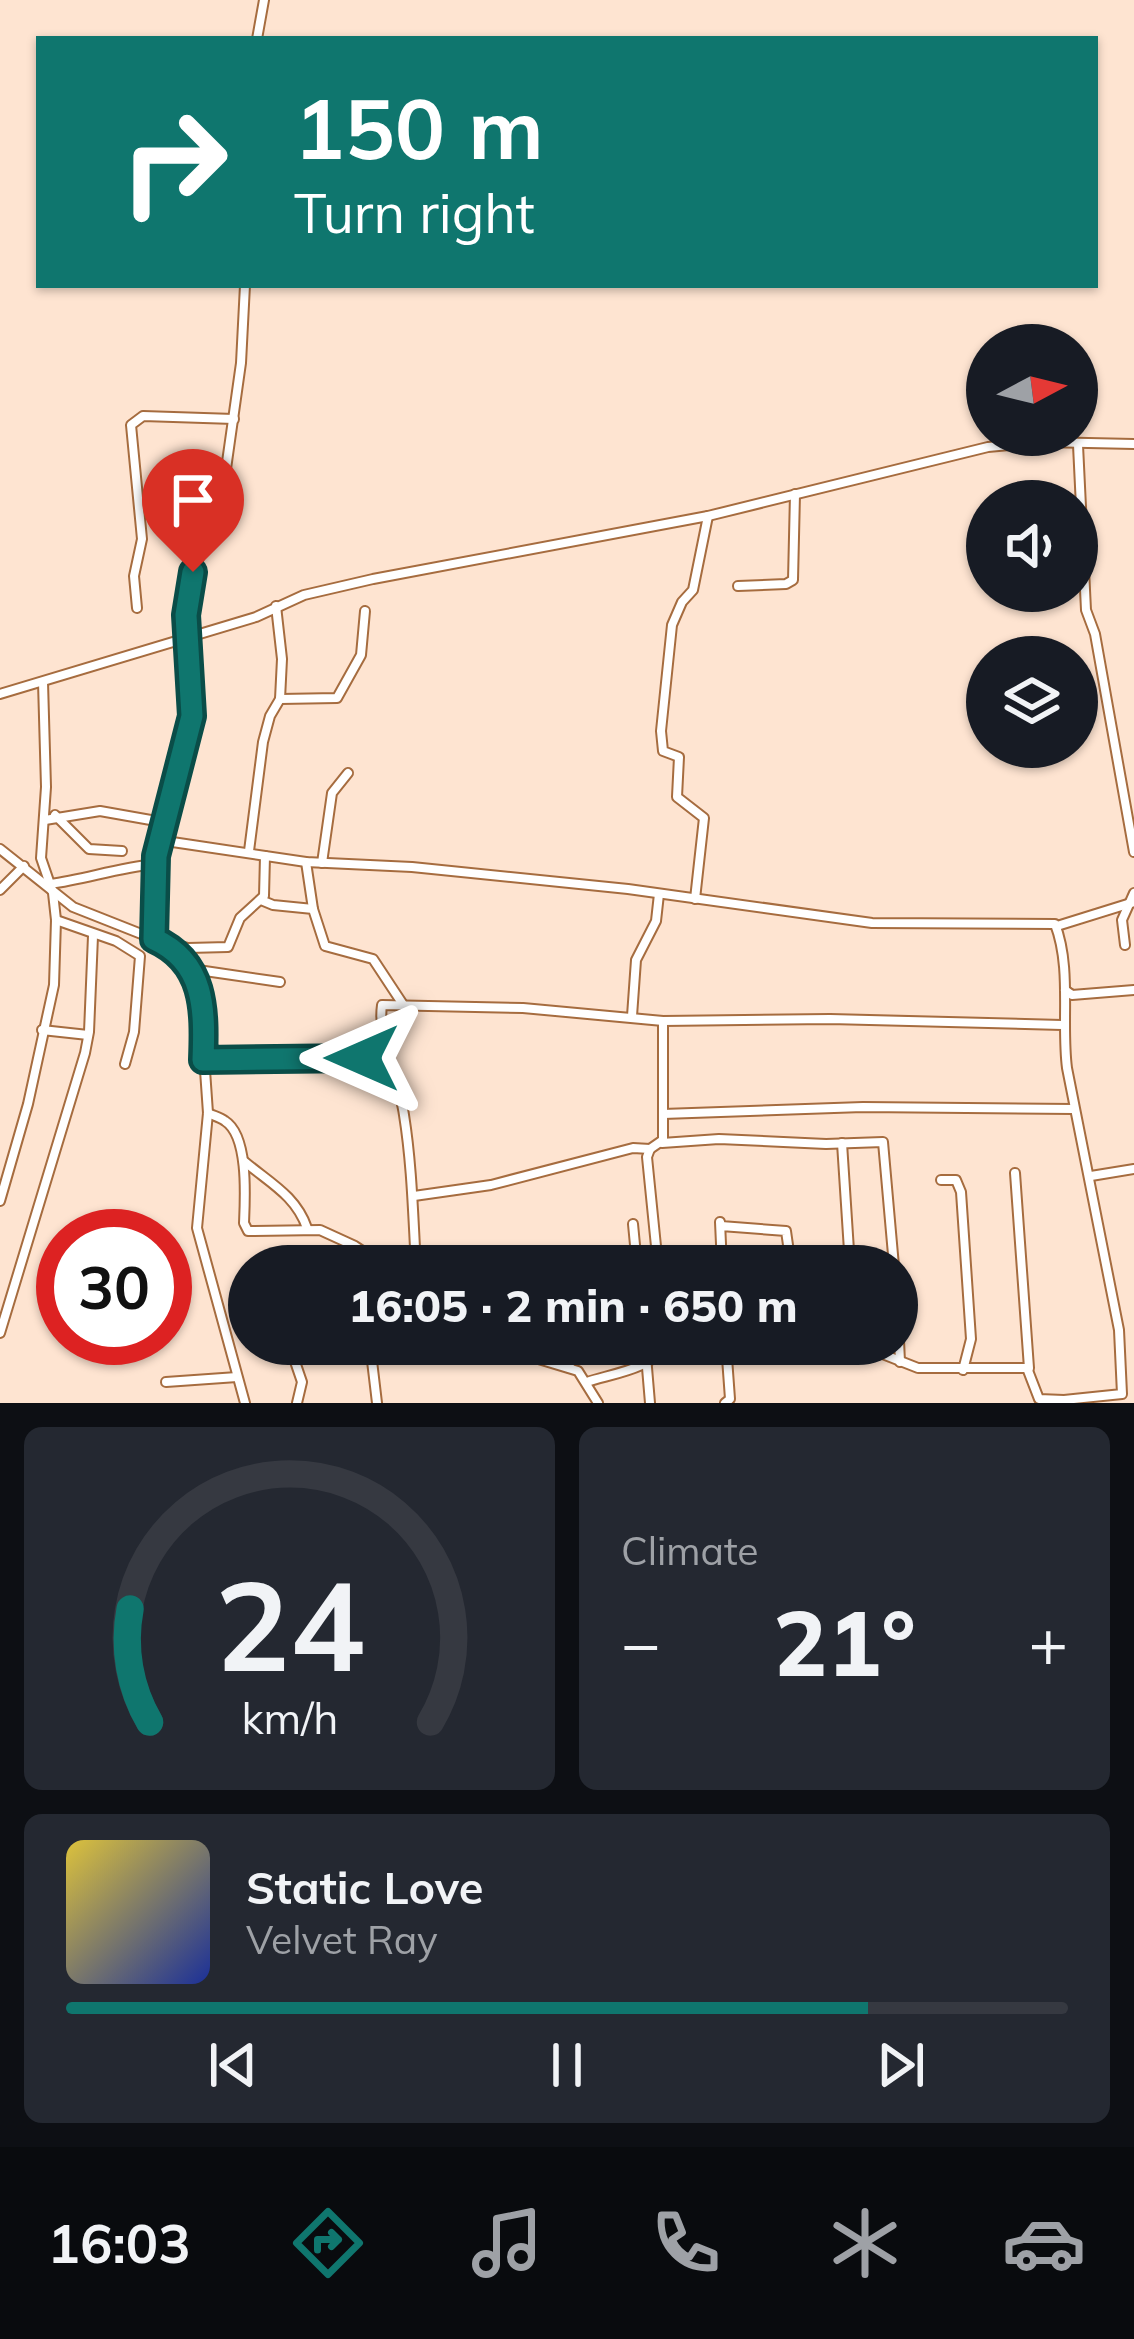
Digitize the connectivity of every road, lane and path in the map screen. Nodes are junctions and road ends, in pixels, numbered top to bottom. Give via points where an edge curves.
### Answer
1 (264, 0) edge
2 (258, 36) edge
3 (245, 288) edge
4 (234, 419) junction
5 (1134, 444) edge
6 (1098, 445) edge
7 (966, 452) edge
8 (1079, 456) edge
9 (795, 494) junction
10 (708, 516) junction
11 (738, 586) dead end
12 (276, 606) junction
13 (137, 608) dead end
14 (365, 611) dead end
15 (186, 639) junction
16 (43, 682) junction
17 (0, 694) edge
18 (280, 699) junction
19 (348, 773) dead end
20 (44, 815) junction
21 (56, 815) junction
22 (162, 822) junction
23 (1132, 832) edge
24 (159, 840) junction
25 (0, 849) edge
26 (249, 850) junction
27 (122, 851) dead end
28 (1134, 852) edge
29 (265, 856) junction
30 (306, 862) junction
31 (322, 863) junction
32 (155, 864) junction
33 (24, 866) junction
34 (51, 889) junction
35 (0, 890) edge
36 (659, 894) junction
37 (261, 899) junction
38 (694, 899) junction
39 (1133, 899) edge
40 (313, 910) junction
41 (56, 920) junction
42 (1057, 926) junction
43 (93, 936) junction
44 (154, 939) junction
45 (170, 945) junction
46 (1126, 945) dead end
47 (188, 947) junction
48 (198, 970) junction
49 (280, 982) dead end
50 (198, 984) junction
51 (1064, 988) junction
52 (1134, 990) edge
53 (404, 1006) junction
54 (632, 1016) junction
55 (663, 1022) junction
56 (1062, 1024) junction
57 (42, 1030) junction
58 (88, 1035) junction
59 (389, 1058) junction
60 (203, 1060) junction
61 (125, 1064) dead end
62 (1074, 1109) junction
63 (208, 1113) junction
64 (663, 1114) junction
65 (842, 1142) junction
66 (662, 1143) junction
67 (650, 1150) junction
68 (244, 1161) junction
69 (1134, 1169) edge
70 (1016, 1173) dead end
71 (1090, 1177) junction
72 (941, 1180) dead end
73 (414, 1196) junction
74 (0, 1201) edge
75 (633, 1224) dead end
76 (307, 1228) junction
77 (351, 1245) edge
78 (415, 1245) edge
79 (635, 1245) edge
80 (656, 1245) edge
81 (721, 1245) edge
82 (788, 1245) edge
83 (849, 1245) edge
84 (892, 1245) edge
85 (0, 1333) edge
86 (296, 1365) edge
87 (372, 1365) edge
88 (560, 1365) edge
89 (570, 1365) edge
90 (637, 1365) edge
91 (646, 1365) edge
92 (728, 1365) edge
93 (918, 1365) edge
94 (570, 1368) junction
95 (963, 1370) junction
96 (1029, 1370) junction
97 (1134, 1375) edge
98 (1123, 1376) junction
99 (237, 1377) junction
100 (166, 1382) dead end
101 (586, 1382) junction
102 (1122, 1399) edge
103 (1064, 1402) edge
104 (245, 1403) edge
105 (298, 1403) edge
106 (377, 1403) edge
107 (598, 1403) edge
108 (650, 1403) edge
109 (725, 1403) edge

1 - 2 street
3 - 4 street
4 - 13 street via 143,416 130,425 142,538
4 - 15 street via 220,495 188,586
5 - 6 street
7 - 9 street
8 - 23 street via 1086,610
9 - 10 street
9 - 11 street via 793,580
10 - 12 street via 373,579
10 - 38 street via 693,590 672,626 661,746 679,757 676,797 704,818
12 - 15 street
12 - 18 street
14 - 18 street via 361,655 337,698
15 - 16 street
15 - 22 street via 191,723
16 - 17 street
16 - 20 street
18 - 26 street via 263,742
19 - 31 street via 332,793
20 - 21 street
20 - 34 street via 41,857
21 - 22 street via 100,811
21 - 27 street via 88,849
22 - 24 street
23 - 28 street
24 - 26 street
24 - 32 street
25 - 33 street
26 - 29 street
29 - 30 street
29 - 37 street
30 - 31 street
30 - 40 street
31 - 36 street
32 - 34 street via 91,873
32 - 44 street
33 - 34 street
33 - 35 street
34 - 41 street
34 - 44 street via 88,915
36 - 38 street
36 - 54 street via 656,921 636,960
37 - 40 street
37 - 47 street via 240,918 228,947
38 - 42 street via 872,923
39 - 42 street
39 - 46 street via 1122,920
40 - 53 street via 325,946 373,958
41 - 43 street
41 - 57 street
42 - 51 street
43 - 58 street
43 - 61 street via 141,958
44 - 45 street
45 - 47 street
45 - 50 street
47 - 48 street
48 - 49 street
48 - 50 street
50 - 60 street
51 - 52 street
51 - 56 street
53 - 54 street
53 - 59 street via 381,1006
54 - 55 street
55 - 56 street
55 - 64 street
56 - 62 street
57 - 58 street
57 - 74 street
58 - 85 street
59 - 60 street
59 - 73 street
60 - 63 street
62 - 64 street
62 - 71 street
63 - 68 street via 230,1124
63 - 99 street via 197,1228
64 - 66 street
65 - 66 street
65 - 83 street
65 - 84 street via 884,1143
66 - 67 street
67 - 73 street
67 - 80 street
68 - 76 street via 286,1194
68 - 76 street via 246,1229
69 - 71 street
70 - 96 street
71 - 98 street
72 - 95 street via 956,1180 962,1192 971,1339
73 - 78 street
75 - 79 street
76 - 77 street
81 - 82 street via 720,1222 786,1231
86 - 105 street
87 - 106 street
88 - 94 street
89 - 94 street
90 - 101 street
91 - 108 street
92 - 109 street
93 - 95 street
94 - 101 street
95 - 96 street
96 - 103 street via 1036,1397
97 - 98 street
98 - 102 street
99 - 100 street
99 - 104 street
101 - 107 street
102 - 103 street

